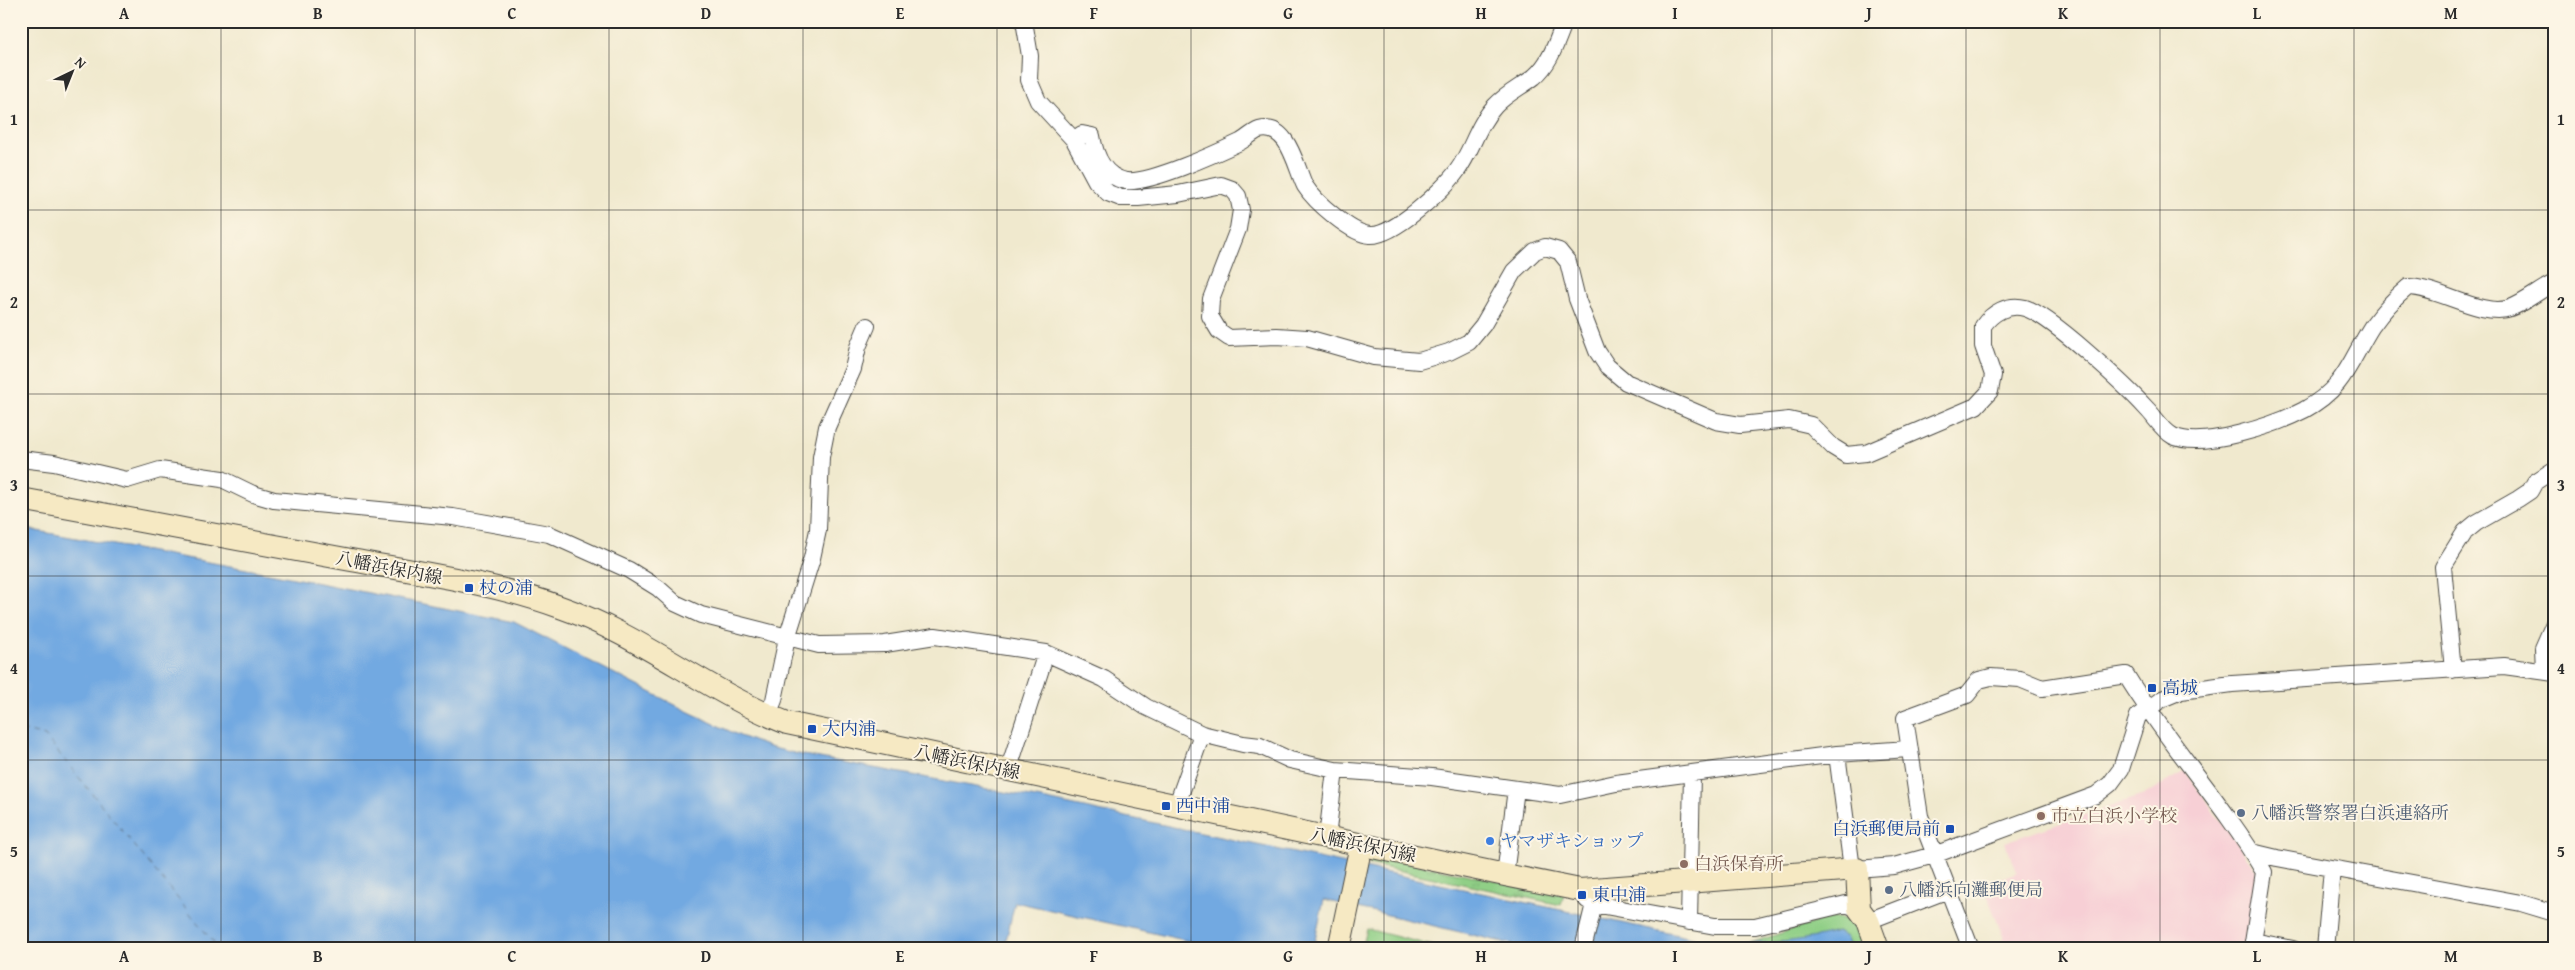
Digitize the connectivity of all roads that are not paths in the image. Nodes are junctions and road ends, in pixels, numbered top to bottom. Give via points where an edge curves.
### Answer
1 (1024, 21) edge
2 (1565, 21) edge
3 (1074, 140) junction
4 (2554, 283) edge
5 (867, 326) dead end
6 (21, 459) edge
7 (2553, 468) edge
8 (21, 499) edge
9 (2554, 623) edge
10 (787, 638) junction
11 (1046, 653) junction
12 (2453, 670) junction
13 (2549, 671) edge
14 (2147, 709) junction
15 (768, 715) junction
16 (1202, 734) junction
17 (1908, 749) junction
18 (1837, 754) junction
19 (1335, 770) junction
20 (1008, 771) junction
21 (1692, 773) junction
22 (1516, 789) junction
23 (1176, 807) junction
24 (1327, 838) junction
25 (2252, 852) junction
26 (1359, 854) junction
27 (1934, 855) junction
28 (2332, 868) junction
29 (1855, 869) junction
30 (1505, 875) junction
31 (1688, 882) junction
32 (1948, 890) junction
33 (1588, 902) junction
34 (2554, 913) edge
35 (1863, 915) junction
36 (1689, 922) junction
37 (2253, 945) edge
38 (1339, 949) edge
39 (1583, 949) edge
40 (1878, 949) edge
41 (1971, 949) edge
42 (2293, 949) edge
43 (2325, 949) edge

1 - 3 street via 1030,56 1029,80 1038,101
2 - 3 street via 1551,56 1535,76 1494,107 1457,171 1427,202 1393,228 1374,236 1362,234 1348,225 1315,197 1306,186 1290,148 1283,138 1270,130 1259,130 1223,150 1146,179 1126,181 1108,173 1095,153 1092,136 1082,134
3 - 4 street via 1096,181 1108,193 1121,198 1178,194 1221,185 1232,189 1238,196 1241,210 1238,228 1211,299 1210,316 1219,331 1229,338 1307,338 1374,357 1419,361 1469,342 1483,325 1514,271 1535,251 1545,248 1559,251 1568,262 1576,299 1597,352 1607,366 1626,382 1716,421 1740,425 1790,420 1811,426 1832,447 1846,455 1866,453 1976,406 1990,391 1993,375 1983,346 1983,326 1992,314 2004,308 2023,307 2041,314 2130,392 2173,436 2189,440 2219,438 2269,424 2326,396 2343,379 2373,325 2408,287 2420,287 2483,308 2500,310 2510,308
5 - 10 street via 853,369 827,427 821,456 818,530
6 - 10 street via 61,464 127,480 160,470 222,480 274,500 453,517 550,534 629,570 676,603 701,615
7 - 12 street via 2535,482 2530,491 2465,532 2443,567
8 - 15 main road, 八幡浜保内線 via 518,594 562,607 602,625
9 - 13 street via 2543,648
10 - 11 street via 819,645 885,644 935,636
10 - 15 street
11 - 16 street via 1104,680 1146,707
11 - 20 street
12 - 13 street via 2504,666
12 - 14 street via 2232,684 2181,691
14 - 17 street via 2126,675 2042,688 2020,679 1991,677 1979,680 1967,694 1906,718
14 - 25 street
14 - 27 street via 2138,716 2120,769 2110,784 2096,795
15 - 20 main road, 八幡浜保内線 via 787,723
16 - 19 street via 1260,746 1290,760
16 - 23 street
17 - 18 street
17 - 27 street via 1920,816
18 - 21 street
18 - 29 street
19 - 22 street via 1432,777
19 - 24 street
20 - 23 main road, 八幡浜保内線
21 - 22 street via 1616,783 1560,795
21 - 31 street
22 - 30 street
23 - 24 main road, 八幡浜保内線
24 - 26 main road, 八幡浜保内線
25 - 28 street
25 - 37 street via 2264,872
26 - 30 main road, 八幡浜保内線
26 - 38 main road
27 - 29 street via 1894,866
27 - 32 street
28 - 34 street via 2521,903
28 - 43 street
29 - 31 main road, 八幡浜保内線
29 - 35 main road
30 - 33 main road, 八幡浜保内線
31 - 33 main road, 八幡浜保内線
31 - 36 street
32 - 35 street
32 - 41 street
33 - 36 street
33 - 39 street
35 - 36 street via 1846,904 1755,926
35 - 40 main road
37 - 42 street

